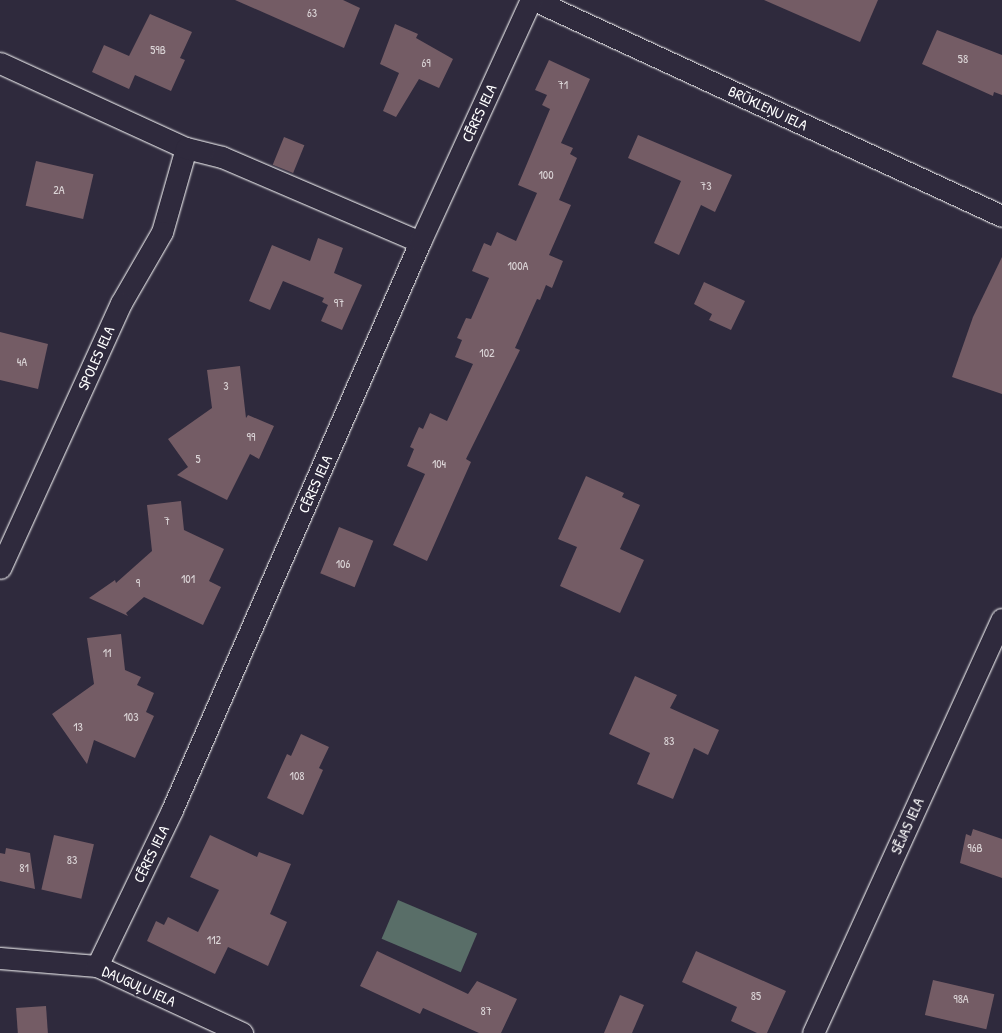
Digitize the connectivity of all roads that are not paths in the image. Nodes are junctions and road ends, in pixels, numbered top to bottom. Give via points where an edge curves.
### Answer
1 (532, 0) edge
2 (0, 63) edge
3 (186, 148) junction
4 (1002, 216) edge
5 (420, 242) junction
6 (0, 568) edge
7 (1002, 619) edge
8 (0, 958) edge
9 (97, 966) junction
10 (242, 1033) edge
11 (813, 1033) edge

1 - 4 street, BRŪKLEŅU IELA
1 - 5 street, CĒRES IELA
2 - 3 street
3 - 5 street via 222,157
3 - 6 street, SPOLES IELA via 162,232 121,303
5 - 9 street, CĒRES IELA via 172,810
7 - 11 street, SĒJAS IELA
8 - 9 street, DAUGUĻU IELA
9 - 10 street, DAUGUĻU IELA

